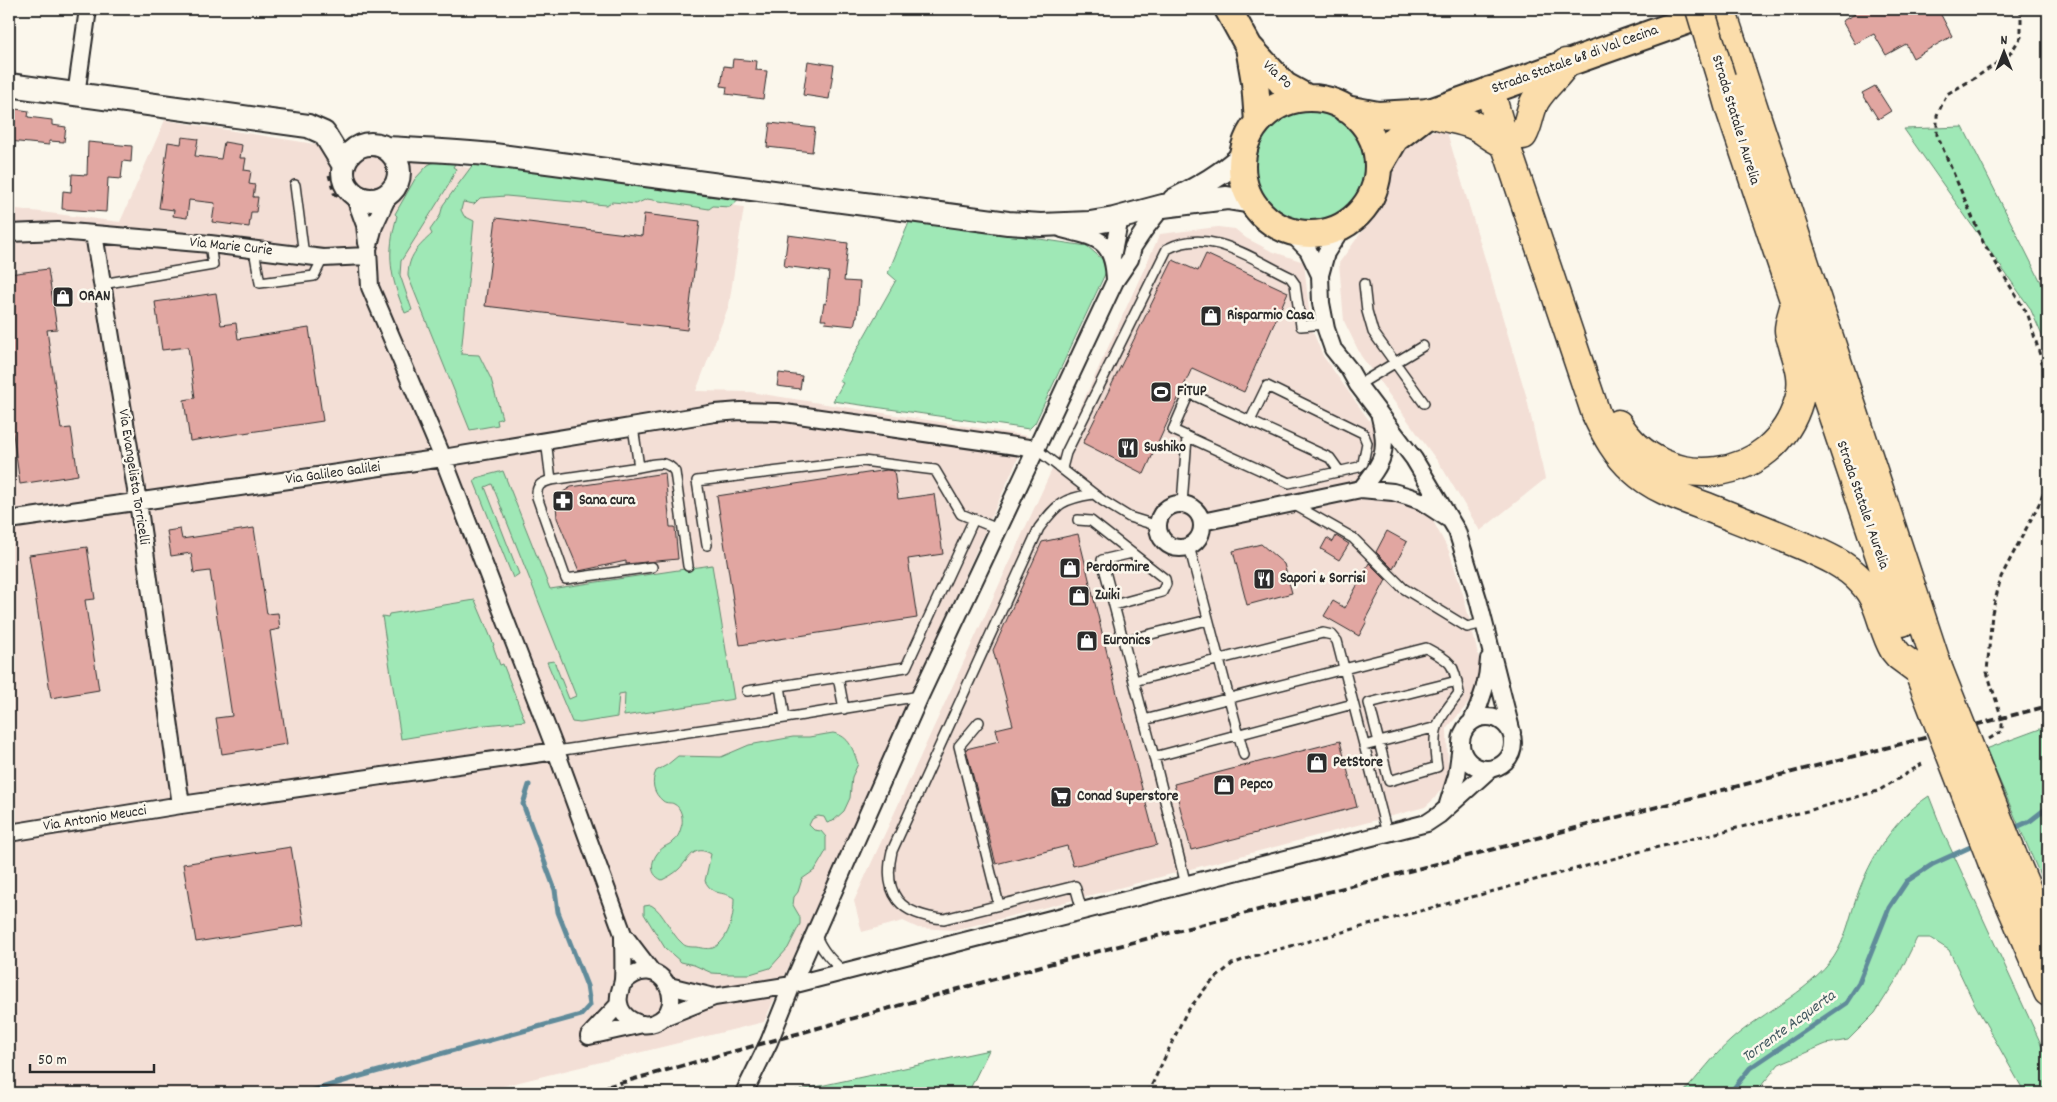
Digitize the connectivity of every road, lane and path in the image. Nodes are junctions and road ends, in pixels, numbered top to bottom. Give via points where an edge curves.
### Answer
1 (88, 9) edge
2 (1228, 9) edge
3 (1700, 9) edge
4 (1720, 9) edge
5 (2021, 9) edge
6 (1249, 47) junction
7 (1566, 63) junction
8 (1731, 75) junction
9 (9, 85) edge
10 (1497, 88) junction
11 (76, 95) junction
12 (1307, 98) junction
13 (1346, 109) junction
14 (1430, 112) junction
15 (1258, 122) junction
16 (1514, 139) junction
17 (386, 148) junction
18 (430, 151) junction
19 (1242, 156) junction
20 (1378, 168) junction
21 (337, 169) junction
22 (295, 184) dead end
23 (393, 187) junction
24 (347, 198) junction
25 (1252, 202) junction
26 (1163, 206) junction
27 (1120, 218) junction
28 (1047, 224) junction
29 (1344, 226) junction
30 (1289, 231) junction
31 (9, 233) edge
32 (94, 234) junction
33 (210, 244) junction
34 (1133, 247) junction
35 (254, 250) junction
36 (368, 252) junction
37 (304, 256) junction
38 (1112, 257) junction
39 (323, 258) junction
40 (1320, 275) junction
41 (1115, 281) junction
42 (102, 284) junction
43 (1364, 284) dead end
44 (1795, 304) junction
45 (1325, 324) junction
46 (1423, 346) dead end
47 (1394, 364) junction
48 (2048, 382) edge
49 (1358, 385) junction
50 (1424, 403) dead end
51 (1378, 409) junction
52 (1250, 421) junction
53 (633, 427) junction
54 (1187, 437) junction
55 (546, 440) junction
56 (1036, 449) junction
57 (443, 458) junction
58 (639, 467) junction
59 (1062, 468) junction
60 (1340, 472) junction
61 (2048, 477) edge
62 (552, 480) junction
63 (1361, 489) junction
64 (1093, 494) junction
65 (138, 502) junction
66 (1293, 503) junction
67 (1182, 504) junction
68 (974, 519) junction
69 (1449, 519) junction
70 (9, 520) edge
71 (1078, 520) dead end
72 (1202, 522) junction
73 (1158, 526) junction
74 (998, 529) junction
75 (707, 545) dead end
76 (1188, 546) junction
77 (1132, 553) junction
78 (688, 566) dead end
79 (652, 567) dead end
80 (1114, 605) junction
81 (1208, 620) junction
82 (1484, 623) junction
83 (1123, 641) junction
84 (1489, 644) junction
85 (1219, 660) junction
86 (1344, 669) junction
87 (1926, 672) junction
88 (838, 678) junction
89 (1134, 680) junction
90 (1457, 680) junction
91 (780, 686) junction
92 (747, 691) dead end
93 (920, 696) junction
94 (1229, 699) junction
95 (1354, 704) junction
96 (844, 709) junction
97 (785, 718) junction
98 (1144, 720) junction
99 (1472, 721) junction
100 (979, 722) dead end
101 (1436, 727) junction
102 (1512, 733) junction
103 (1238, 734) junction
104 (1986, 741) dead end
105 (1379, 742) junction
106 (1364, 746) junction
107 (1461, 746) junction
108 (556, 751) junction
109 (1244, 755) dead end
110 (1154, 757) junction
111 (1922, 764) dead end
112 (1490, 769) junction
113 (181, 805) junction
114 (1447, 806) junction
115 (9, 833) edge
116 (1387, 833) junction
117 (2002, 859) junction
118 (1186, 884) junction
119 (999, 905) junction
120 (1082, 911) junction
121 (815, 933) junction
122 (622, 934) junction
123 (2048, 939) edge
124 (652, 972) junction
125 (844, 972) junction
126 (623, 983) junction
127 (792, 985) junction
128 (669, 986) junction
129 (2048, 992) edge
130 (714, 997) junction
131 (619, 1004) junction
132 (664, 1017) junction
133 (643, 1024) junction
134 (744, 1093) edge
135 (1148, 1093) edge

1 - 11 street
2 - 6 main road, Via Po
3 - 8 highway, Strada Statale 1 Aurelia, bridge
4 - 7 main road, Strada Statale 68 di Val Cecina
4 - 8 highway, Strada Statale 1 Aurelia
5 - 48 path via 2021,37 2009,55 1946,94 1937,115 1937,135 1983,242 2028,315
6 - 12 main road, Via Po via 1285,86
6 - 15 main road, Via Po
7 - 10 main road, Strada Statale 68 di Val Cecina
7 - 16 highway via 1545,87
8 - 44 highway, Strada Statale 1 Aurelia via 1729,106
8 - 87 highway, Strada Statale 1 Aurelia
9 - 11 main road
10 - 14 main road, Strada Statale 68 di Val Cecina
10 - 16 highway via 1514,108
11 - 21 main road via 308,126 324,133
12 - 13 main road, Strada Statale 68 di Val Cecina via 1334,103
12 - 15 main road, Strada Statale 68 di Val Cecina via 1280,105
13 - 14 main road, Strada Statale 68 di Val Cecina via 1378,115
13 - 20 main road, Strada Statale 68 di Val Cecina via 1366,128 1373,140
14 - 16 highway via 1473,125 1496,140
14 - 20 main road, Strada Statale 68 di Val Cecina via 1395,139
15 - 19 main road, Strada Statale 68 di Val Cecina via 1248,137
16 - 44 highway via 1610,408 1629,440 1656,461 1688,472 1721,472 1752,460 1772,445 1795,413 1802,387 1802,373 1789,331
16 - 87 highway via 1596,414 1617,452 1634,471 1657,486 1772,532 1849,570 1877,602 1894,650
17 - 18 main road, Strada Statale 68 di Val Cecina
17 - 21 main road via 361,145
17 - 23 main road via 397,163
18 - 23 main road via 414,160
18 - 28 main road, Strada Statale 68 di Val Cecina via 504,157 1008,223
19 - 25 main road, Strada Statale 68 di Val Cecina via 1243,182
19 - 26 main road, Strada Statale 68 di Val Cecina via 1214,178
20 - 29 main road, Strada Statale 68 di Val Cecina via 1372,195 1355,218
21 - 24 main road via 344,181
21 - 24 path via 330,180 334,193
22 - 37 lane
23 - 24 main road via 381,198
23 - 36 street via 374,226
24 - 36 street via 364,225
25 - 26 main road, Strada Statale 68 di Val Cecina via 1227,198
25 - 30 main road, Strada Statale 68 di Val Cecina via 1264,218
26 - 27 main road, Strada Statale 68 di Val Cecina
26 - 34 street
27 - 28 main road, Strada Statale 68 di Val Cecina via 1090,223
27 - 34 street via 1130,234
27 - 38 street
28 - 38 street via 1102,242
29 - 30 main road, Strada Statale 68 di Val Cecina via 1317,234
29 - 40 street via 1326,253
30 - 40 street via 1308,250
31 - 32 street via 58,231
32 - 33 street, Via Marie Curie
32 - 42 street, Via Evangelista Torricelli
33 - 35 street, Via Marie Curie
33 - 42 lane via 213,265
34 - 41 street via 1130,259
35 - 37 street, Via Marie Curie
35 - 39 lane via 260,284 314,276
36 - 39 street, Via Marie Curie
36 - 57 street via 370,287
37 - 39 street, Via Marie Curie
38 - 41 street
40 - 45 street
41 - 56 street
42 - 65 street, Via Evangelista Torricelli
43 - 47 lane via 1366,311 1373,332
44 - 87 highway, Strada Statale 1 Aurelia
45 - 49 street via 1334,349
45 - 59 lane via 1301,326 1295,284 1290,277 1217,242 1190,240 1167,249 1066,453
46 - 47 lane
47 - 49 lane
47 - 50 lane
49 - 51 street
51 - 63 street via 1385,438 1384,452
51 - 69 street via 1414,459
52 - 54 lane via 1189,393 1172,430
52 - 60 lane via 1330,458
52 - 60 lane via 1267,386 1363,433 1367,442 1363,463 1360,467
53 - 55 street, Via Galileo Galilei
53 - 56 street, Via Galileo Galilei via 715,413 778,412
53 - 58 lane
54 - 60 lane via 1290,483
54 - 67 lane
55 - 57 street, Via Galileo Galilei
55 - 62 lane
56 - 59 lane
56 - 74 street
57 - 65 street, Via Galileo Galilei
57 - 108 street
58 - 62 lane
58 - 78 lane via 664,462 675,472
59 - 64 lane
61 - 104 path via 2040,502 2001,577 1992,613 1987,672 2002,719 2002,731
62 - 79 lane via 536,489 566,579
63 - 66 street
63 - 69 street via 1407,496
64 - 73 lane via 1129,517
64 - 119 lane via 1068,498 1050,513 1039,528 892,851 888,868 893,894 905,908 917,915 944,919
65 - 70 street, Via Galileo Galilei
65 - 113 street, Via Evangelista Torricelli
66 - 72 street
66 - 82 lane via 1353,538 1403,588 1467,627
67 - 72 street via 1195,510
67 - 73 street via 1175,504 1162,512
68 - 74 lane
68 - 75 lane via 961,514 935,470 863,461 697,482
68 - 88 lane via 906,667
69 - 82 street via 1457,530
71 - 77 lane via 1091,521
72 - 76 street via 1199,536
73 - 76 street via 1159,533 1168,544
74 - 93 street
76 - 81 lane
77 - 80 lane via 1102,560
77 - 80 lane via 1165,578 1164,588 1162,592
80 - 83 lane
81 - 83 lane
81 - 85 lane
82 - 84 street
83 - 89 lane
84 - 99 street via 1488,678
84 - 102 street
85 - 86 lane via 1323,633 1332,635 1337,641
85 - 89 lane
85 - 94 lane
86 - 90 lane via 1426,648 1447,659 1454,667
86 - 94 lane
86 - 95 lane
87 - 117 highway, Strada Statale 1 Aurelia, bridge
88 - 91 lane
88 - 96 lane
89 - 98 lane
90 - 101 lane via 1459,693
90 - 105 lane via 1369,703
91 - 92 lane
91 - 97 lane
93 - 96 lane
93 - 121 street
94 - 98 lane
94 - 103 lane
95 - 103 lane
95 - 106 lane
96 - 97 lane
97 - 108 lane
98 - 110 lane
99 - 102 street via 1491,716 1504,722
99 - 107 street via 1463,732
100 - 119 lane via 959,746
101 - 105 lane
101 - 105 lane via 1437,767 1389,781
102 - 112 street via 1514,747 1508,760
103 - 109 lane
103 - 110 lane
105 - 106 lane
106 - 116 lane
107 - 112 street via 1466,758 1476,767
107 - 114 street via 1457,775
108 - 113 street, Via Antonio Meucci
108 - 122 street
110 - 118 lane
111 - 135 path via 1878,791 1629,855 1232,964 1208,985 1186,1012
112 - 114 street
113 - 115 street, Via Antonio Meucci
114 - 116 street via 1427,822
116 - 118 street
117 - 123 highway, Strada Statale 1 Aurelia
117 - 129 highway, Strada Statale 1 Aurelia
118 - 120 street
119 - 120 lane via 1075,886
120 - 125 street
121 - 125 lane via 829,959
121 - 127 street
122 - 124 street
122 - 126 street
124 - 126 street via 641,971
124 - 128 street
125 - 127 street
126 - 131 street via 618,993
127 - 130 street
127 - 134 street
128 - 130 street
128 - 132 street via 672,997
130 - 132 street
131 - 133 street via 632,1021
131 - 133 street via 589,1036
132 - 133 street via 654,1023

